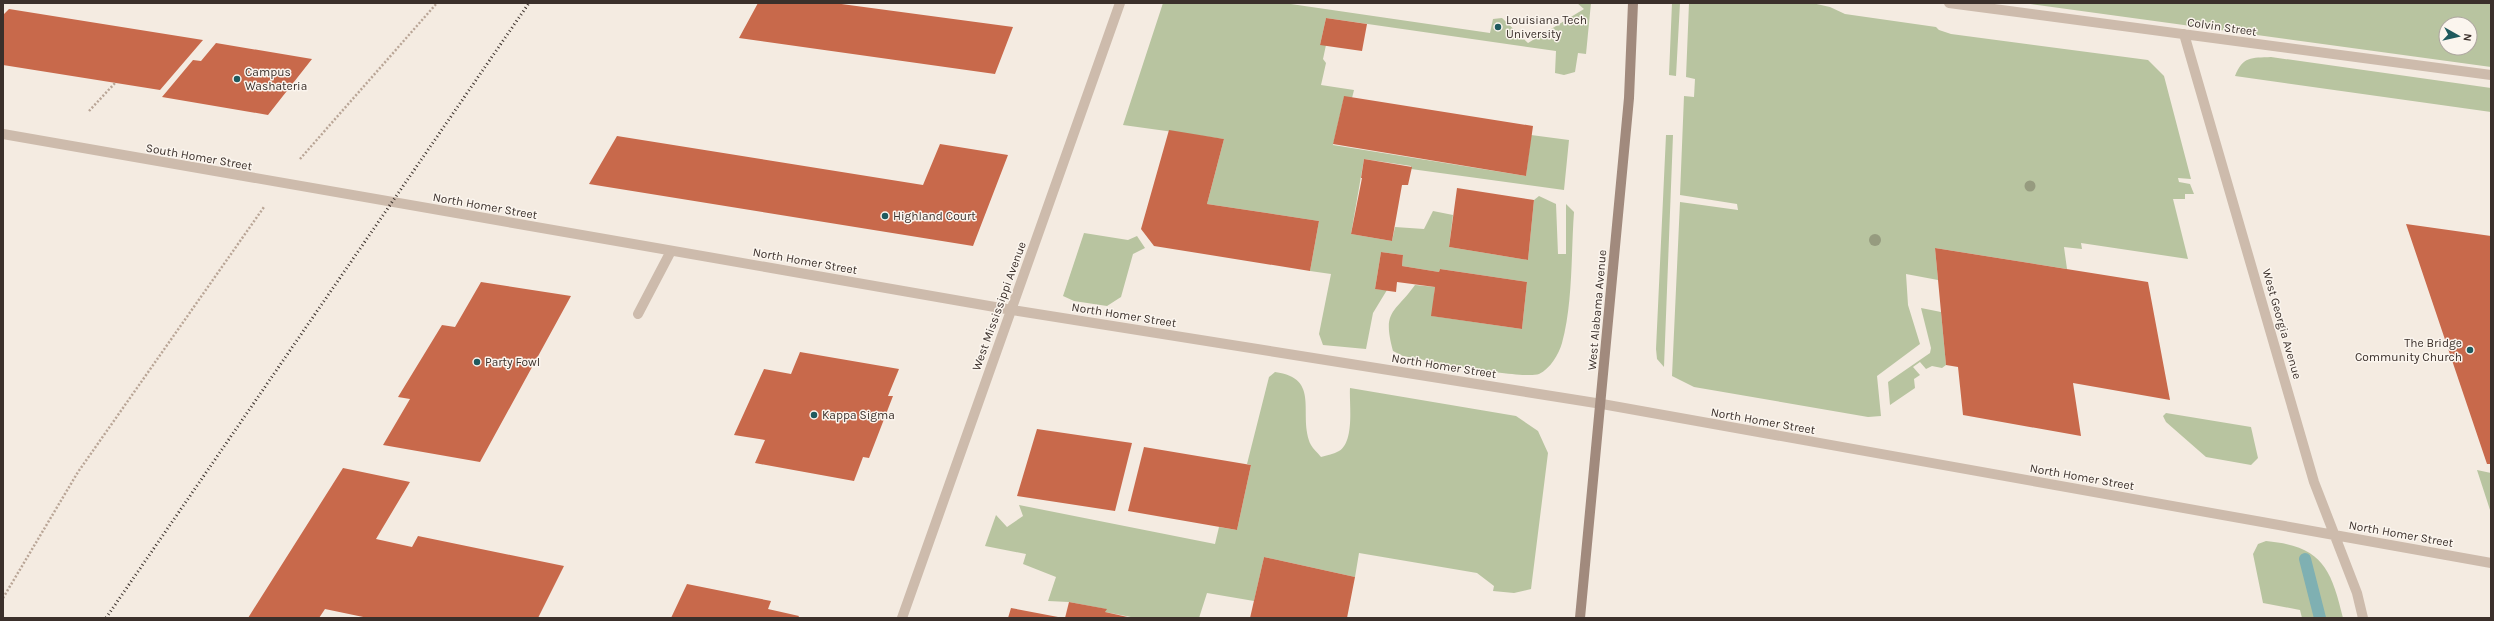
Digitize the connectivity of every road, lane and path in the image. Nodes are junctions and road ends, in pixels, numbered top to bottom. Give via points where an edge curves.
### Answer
1 (437, 3) edge
2 (1120, 3) edge
3 (1633, 3) edge
4 (1949, 3) edge
5 (2184, 34) junction
6 (2491, 75) edge
7 (116, 83) dead end
8 (89, 111) dead end
9 (3, 134) edge
10 (299, 160) dead end
11 (268, 201) dead end
12 (391, 203) joint
13 (671, 251) junction
14 (1012, 310) junction
15 (638, 314) dead end
16 (1602, 404) junction
17 (2334, 535) junction
18 (2491, 563) edge
19 (3, 598) edge
20 (902, 618) edge
21 (1580, 618) edge
22 (2363, 618) edge

1 - 10 path
2 - 14 street, West Mississippi Avenue
3 - 16 main road, West Alabama Avenue via 1630,98
4 - 5 street, Colvin Street
5 - 6 street, Colvin Street
5 - 17 street, West Georgia Avenue via 2314,482
7 - 8 path
9 - 12 street, South Homer Street
11 - 19 path via 78,472
12 - 13 street, North Homer Street
13 - 14 street, North Homer Street
13 - 15 street
14 - 16 street, North Homer Street
14 - 20 street, West Mississippi Avenue
16 - 17 street, North Homer Street
16 - 21 main road, West Alabama Avenue
17 - 18 street, North Homer Street
17 - 22 street, West Georgia Avenue via 2357,593

